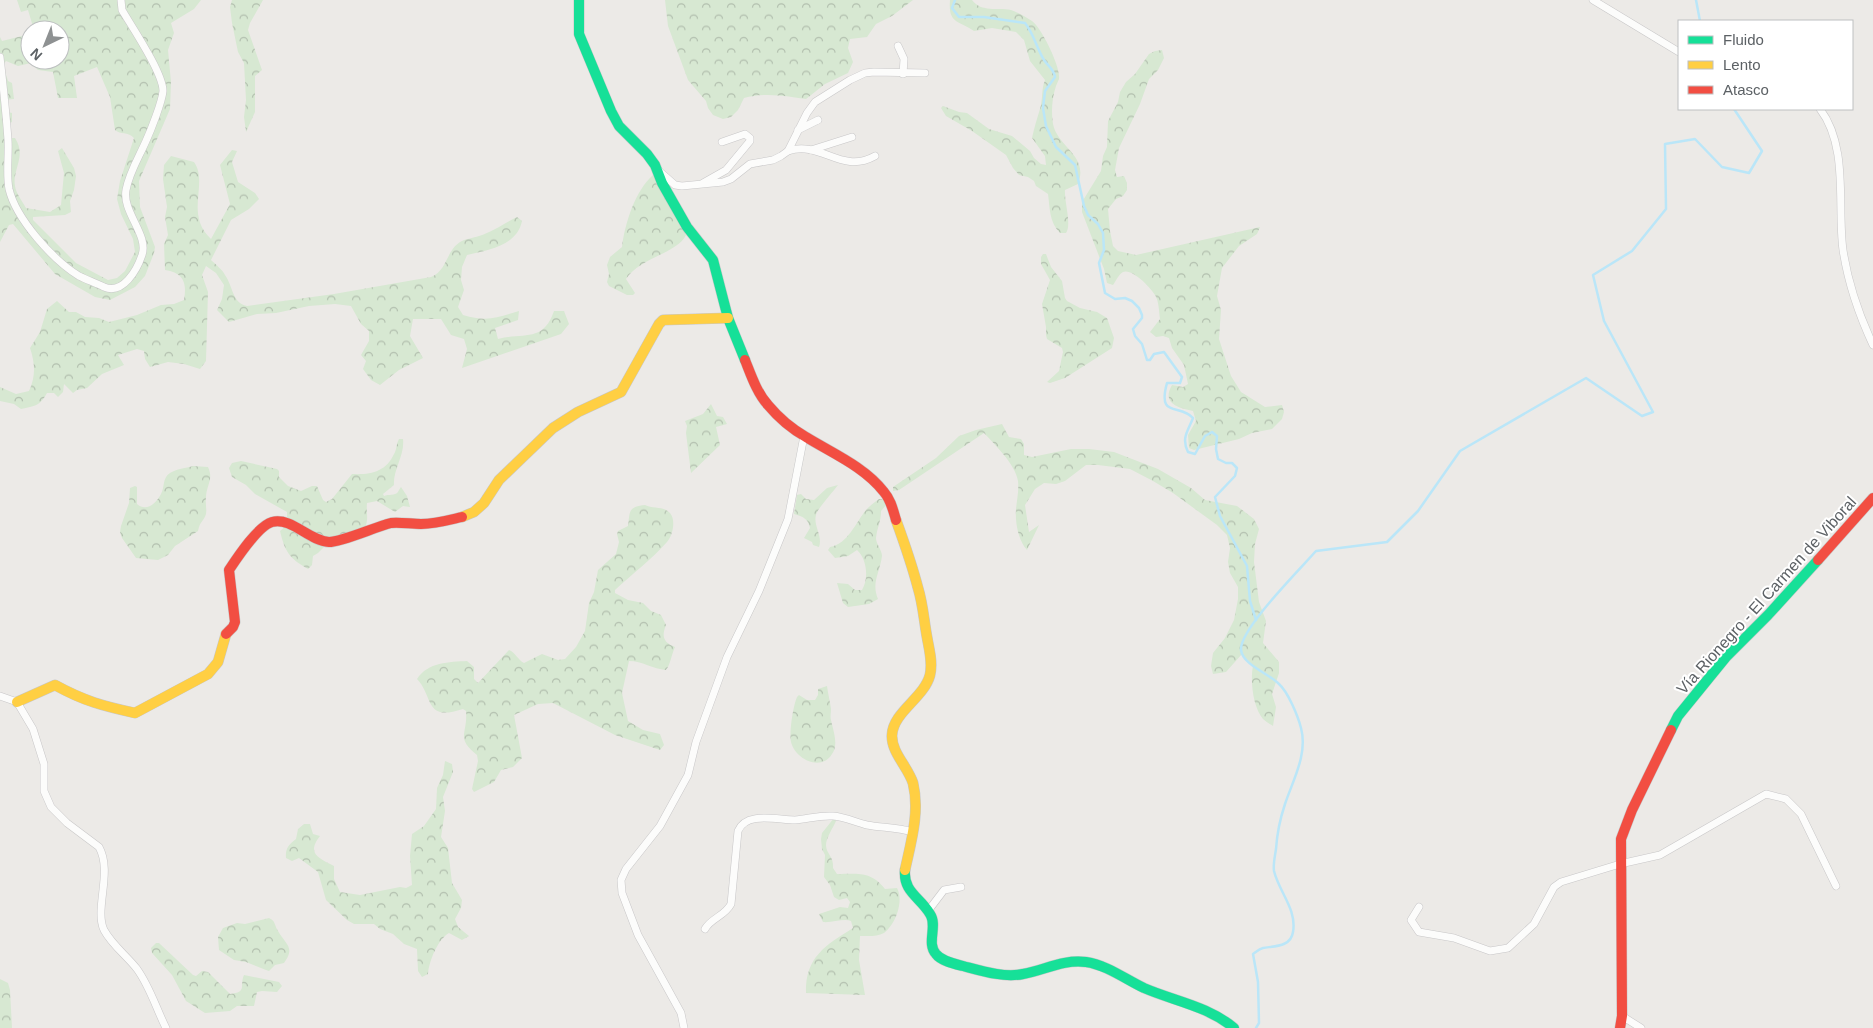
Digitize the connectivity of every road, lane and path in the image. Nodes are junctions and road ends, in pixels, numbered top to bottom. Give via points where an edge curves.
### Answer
1 (121, 0) edge
2 (579, 0) edge
3 (1593, 0) edge
4 (898, 46) dead end
5 (1678, 51) edge
6 (0, 57) edge
7 (926, 73) dead end
8 (903, 74) junction
9 (1821, 110) edge
10 (818, 120) dead end
11 (798, 130) junction
12 (852, 137) dead end
13 (722, 142) dead end
14 (811, 150) junction
15 (788, 151) junction
16 (875, 156) dead end
17 (659, 171) junction
18 (700, 184) junction
19 (728, 318) junction
20 (1873, 345) edge
21 (804, 436) junction
22 (1873, 498) edge
23 (0, 696) edge
24 (17, 702) junction
25 (912, 832) junction
26 (1620, 864) junction
27 (1836, 886) dead end
28 (961, 887) dead end
29 (1419, 908) dead end
30 (928, 911) junction
31 (705, 929) dead end
32 (1622, 1016) junction
33 (166, 1028) edge
34 (684, 1028) edge
35 (1234, 1028) edge
36 (1620, 1028) edge
37 (1640, 1028) edge

1 - 6 street via 122,10 159,76 163,92 126,192 126,203 144,246 136,268 127,282 118,288 108,289 64,265 28,227 17,209 9,188
2 - 17 street via 579,34 611,111 619,126
3 - 5 street
4 - 8 street via 904,59
7 - 8 street
8 - 11 street via 865,73 850,80 815,102
9 - 20 street via 1834,140 1842,179 1843,250 1851,286 1860,318
10 - 11 street
11 - 15 street
12 - 14 street
13 - 18 street via 745,134 750,138 726,170
14 - 15 street via 797,148
14 - 16 street via 853,163
15 - 18 street via 774,160 750,164 731,179
17 - 18 street via 676,185
17 - 19 street via 662,183 686,227 713,260
19 - 21 street via 752,377 767,404
19 - 24 street via 663,320 621,392 553,428 499,480 484,503 469,515 443,522 392,523 330,542 289,524 277,521 265,524 229,570 235,622 223,641 218,662 208,674 139,712 95,704 55,685
21 - 25 street via 849,462 884,490 919,590 932,670 923,691 892,734 894,746 913,784
21 - 34 street via 788,519 759,591 727,657 696,742 688,775 660,826 622,877 622,893 638,935 681,1013
22 - 26 street, Vía Rionegro - El Carmen de Viboral via 1726,657 1678,716 1632,810 1622,839
23 - 24 street
24 - 33 street via 33,729 42,756 44,791 51,807 99,846 102,852 105,866 104,930 144,979
25 - 30 street via 906,883 911,894
25 - 31 street via 845,817 818,815 795,820 746,821 738,831 731,904 724,913 708,922
26 - 27 street via 1660,856 1766,794 1786,799 1801,814
26 - 29 street via 1554,887 1534,924 1508,948 1490,951 1454,938 1418,932 1411,920
26 - 32 street, Vía Rionegro - El Carmen de Viboral
28 - 30 street via 944,890
30 - 35 street via 932,918 932,949 944,960 1016,976 1064,961 1093,963 1150,991 1216,1016
32 - 36 street, Vía Rionegro - El Carmen de Viboral
32 - 37 street

